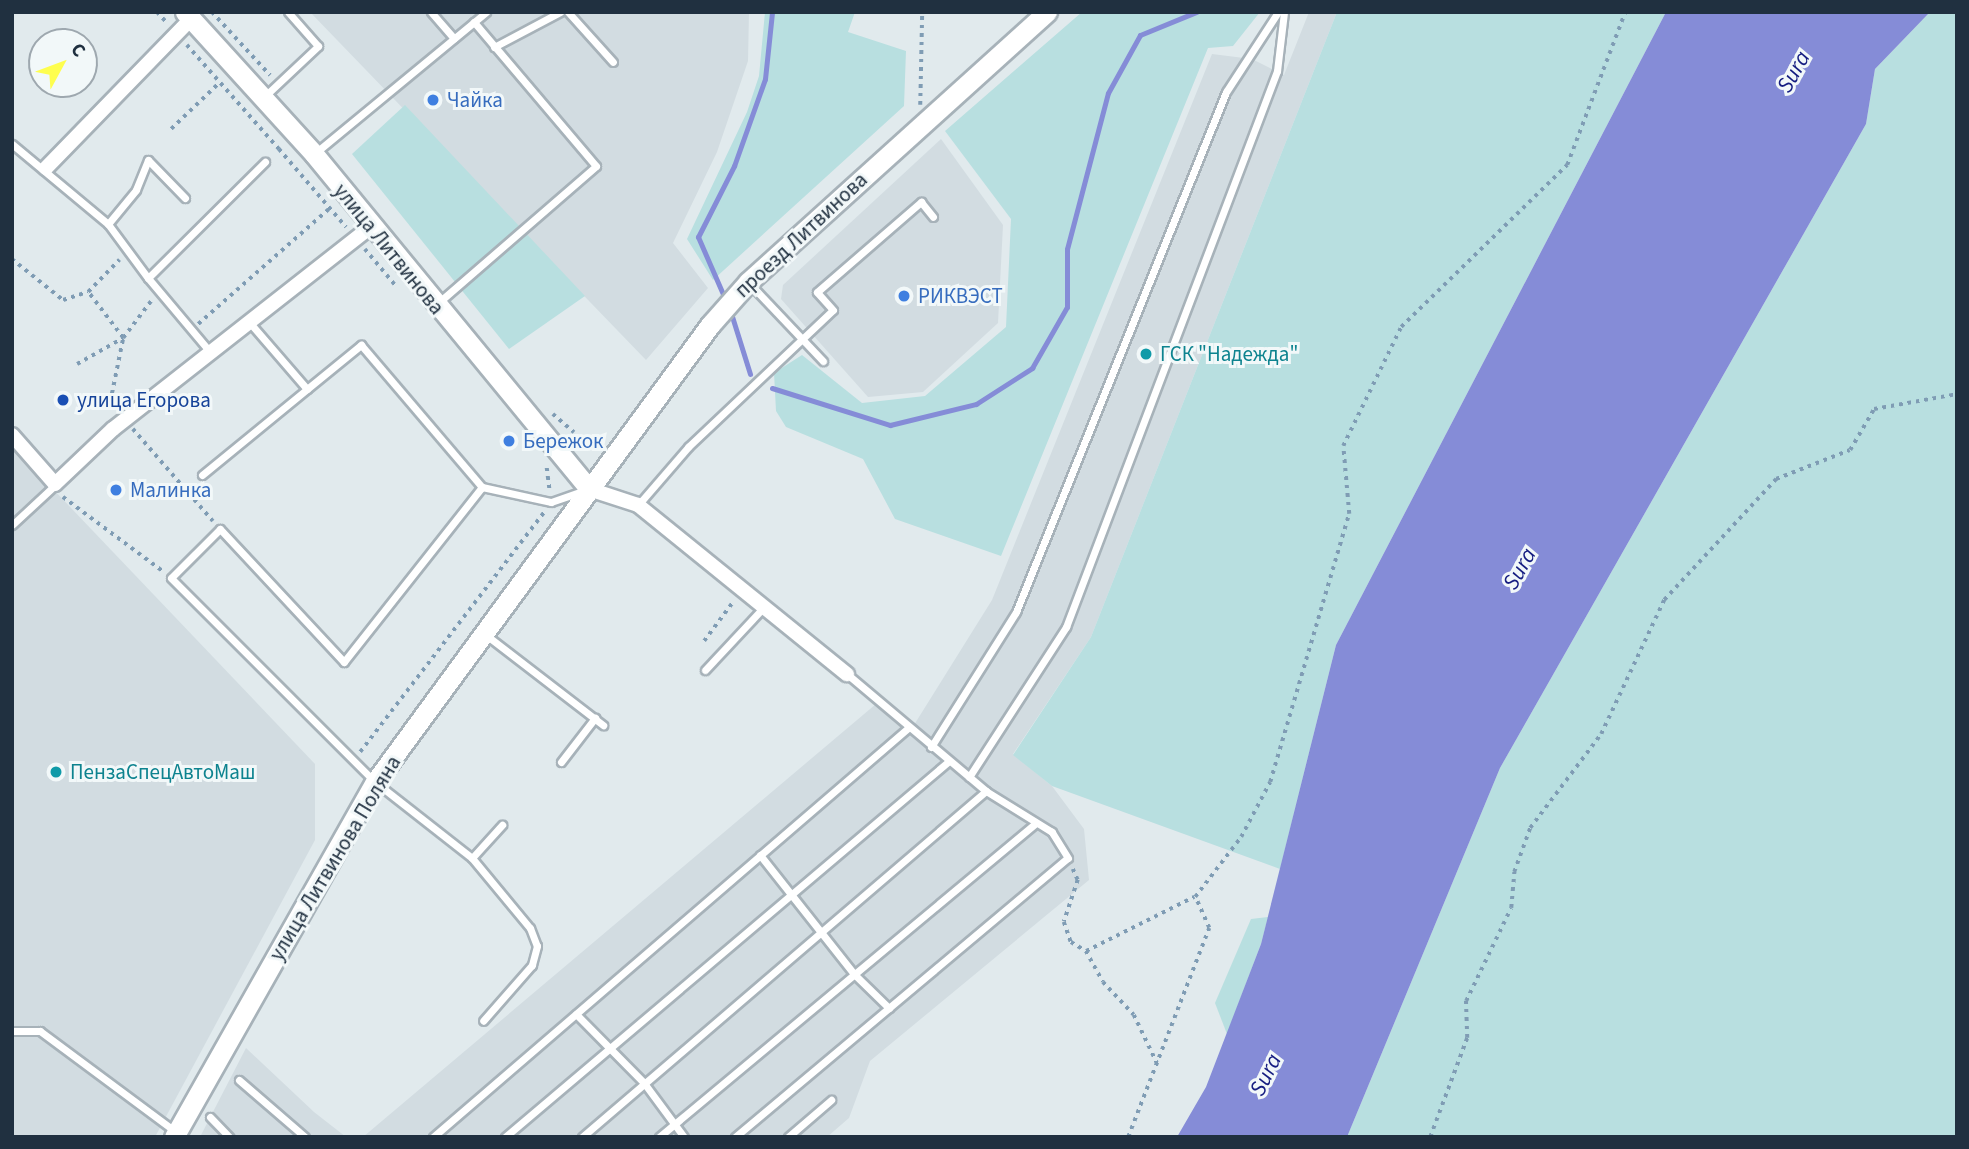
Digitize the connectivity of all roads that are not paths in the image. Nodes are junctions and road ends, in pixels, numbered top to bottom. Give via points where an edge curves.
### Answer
1 (288, 12) edge
2 (431, 12) edge
3 (486, 12) edge
4 (561, 12) edge
5 (568, 12) edge
6 (1047, 12) edge
7 (1278, 12) edge
8 (1284, 12) edge
9 (188, 16) edge
10 (474, 22) junction
11 (454, 38) junction
12 (494, 47) junction
13 (613, 62) dead end
14 (263, 98) junction
15 (12, 145) edge
16 (314, 154) junction
17 (265, 162) road end
18 (46, 167) junction
19 (185, 198) dead end
20 (933, 217) dead end
21 (108, 224) junction
22 (371, 226) junction
23 (148, 278) junction
24 (748, 282) junction
25 (435, 306) junction
26 (249, 322) junction
27 (801, 338) junction
28 (212, 354) junction
29 (823, 361) dead end
30 (307, 390) junction
31 (12, 435) edge
32 (202, 475) dead end
33 (53, 486) junction
34 (482, 487) junction
35 (589, 489) junction
36 (638, 505) junction
37 (12, 525) edge
38 (764, 606) junction
39 (485, 635) junction
40 (705, 670) dead end
41 (847, 674) joint
42 (596, 718) junction
43 (603, 725) dead end
44 (908, 728) junction
45 (932, 747) junction
46 (948, 761) junction
47 (561, 762) dead end
48 (969, 777) junction
49 (375, 782) junction
50 (986, 791) junction
51 (1035, 824) junction
52 (502, 825) dead end
53 (761, 855) junction
54 (472, 858) junction
55 (791, 894) junction
56 (820, 933) junction
57 (854, 975) junction
58 (889, 1008) junction
59 (576, 1014) junction
60 (483, 1021) dead end
61 (12, 1031) edge
62 (609, 1049) junction
63 (239, 1080) dead end
64 (644, 1083) junction
65 (831, 1100) dead end
66 (210, 1117) dead end
67 (674, 1125) junction
68 (175, 1135) edge
69 (229, 1137) edge
70 (304, 1137) edge
71 (433, 1137) edge
72 (505, 1137) edge
73 (582, 1137) edge
74 (659, 1137) edge
75 (684, 1137) edge
76 (735, 1137) edge
77 (788, 1137) edge

1 - 14 lane via 318,46
2 - 11 lane
3 - 10 lane
4 - 12 lane
5 - 13 lane
6 - 24 main road, проезд Литвинова
7 - 45 lane via 1226,92 1016,612
8 - 48 lane via 1277,71 1066,627
9 - 14 main road, улица Литвинова
9 - 18 street via 177,33
10 - 11 lane
10 - 12 lane
11 - 16 lane
12 - 25 lane via 596,166
14 - 16 main road, улица Литвинова
15 - 18 lane
16 - 22 main road, улица Литвинова
17 - 23 lane
18 - 21 lane
19 - 21 lane via 148,160 136,190
20 - 27 lane via 921,202 817,292 833,310
21 - 23 lane
22 - 25 main road, улица Литвинова
22 - 26 street
23 - 28 lane
24 - 27 lane
24 - 35 main road, проезд Литвинова
25 - 35 main road, улица Литвинова
26 - 28 street
26 - 30 lane
27 - 29 lane
27 - 36 lane via 688,447
28 - 33 street via 113,429
30 - 32 lane
30 - 34 lane via 361,345
31 - 33 street
33 - 37 lane
34 - 35 lane via 551,502
34 - 49 lane via 344,663 220,529 171,578
35 - 36 street
35 - 39 main road, улица Литвинова Поляна
36 - 38 street
38 - 40 lane
38 - 41 street
39 - 42 lane
39 - 49 main road, улица Литвинова Поляна
41 - 44 lane
42 - 43 lane
42 - 47 lane
44 - 45 lane
44 - 53 lane
45 - 46 lane
46 - 48 lane
46 - 55 lane
48 - 50 lane
49 - 54 lane
49 - 68 main road, улица Литвинова Поляна
50 - 51 lane
50 - 56 lane
51 - 57 lane
51 - 58 lane via 1052,832 1068,858
52 - 54 lane
53 - 55 lane
53 - 59 lane
54 - 60 lane via 507,897 537,946 517,985
55 - 56 lane
55 - 62 lane
56 - 57 lane
56 - 64 lane
57 - 58 lane
57 - 67 lane
58 - 76 lane
59 - 62 lane
59 - 71 lane
61 - 68 lane via 40,1031
62 - 64 lane
62 - 72 lane
63 - 70 lane
64 - 67 lane
64 - 73 lane
65 - 77 lane
66 - 69 lane
67 - 74 lane
67 - 75 lane

